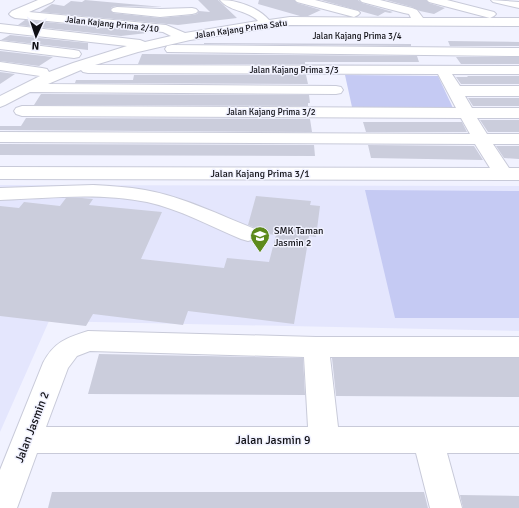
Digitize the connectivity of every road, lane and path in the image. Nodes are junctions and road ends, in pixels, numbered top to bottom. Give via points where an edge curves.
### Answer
1 (226, 0) edge
2 (302, 0) edge
3 (366, 0) edge
4 (433, 0) edge
5 (497, 0) edge
6 (48, 2) edge
7 (519, 5) edge
8 (187, 6) edge
9 (103, 9) dead end
10 (15, 14) junction
11 (0, 20) edge
12 (366, 21) junction
13 (419, 22) junction
14 (516, 22) edge
15 (266, 23) junction
16 (0, 28) edge
17 (271, 36) dead end
18 (309, 36) dead end
19 (432, 36) dead end
20 (189, 37) junction
21 (0, 45) edge
22 (145, 46) junction
23 (312, 52) junction
24 (441, 52) junction
25 (519, 52) edge
26 (74, 54) dead end
27 (0, 66) edge
28 (69, 69) junction
29 (205, 70) junction
30 (324, 70) junction
31 (447, 70) junction
32 (519, 70) edge
33 (42, 72) dead end
34 (0, 90) edge
35 (22, 90) junction
36 (200, 90) junction
37 (336, 90) junction
38 (454, 91) junction
39 (519, 91) edge
40 (0, 102) edge
41 (22, 111) dead end
42 (164, 111) junction
43 (197, 112) junction
44 (340, 112) junction
45 (467, 113) junction
46 (519, 113) edge
47 (0, 137) edge
48 (481, 139) junction
49 (519, 139) edge
50 (153, 156) junction
51 (348, 156) junction
52 (8, 173) edge
53 (511, 174) edge
54 (0, 194) edge
55 (248, 234) dead end
56 (316, 347) junction
57 (519, 347) edge
58 (28, 440) junction
59 (324, 440) junction
60 (428, 440) junction
61 (519, 440) edge
62 (1, 508) edge
63 (446, 508) edge

1 - 15 street via 258,14
2 - 12 street via 355,13
3 - 13 street via 413,12
4 - 14 street
5 - 7 street
6 - 10 street
8 - 9 street via 160,13
10 - 11 street
10 - 20 street, Jalan Kajang Prima 2/10 via 166,29
12 - 13 street, Jalan Kajang Prima Satu
12 - 15 street, Jalan Kajang Prima Satu
13 - 14 street, Jalan Kajang Prima Satu
15 - 20 street, Jalan Kajang Prima Satu
16 - 22 street via 124,41
17 - 20 street
18 - 23 street
19 - 24 street
20 - 22 street, Jalan Kajang Prima Satu
21 - 26 street
22 - 23 street via 182,50
22 - 28 street, Jalan Kajang Prima Satu
23 - 24 street
23 - 30 street
24 - 25 street
24 - 31 street
27 - 33 street
28 - 29 street, Jalan Kajang Prima 3/3
28 - 35 street, Jalan Kajang Prima Satu
29 - 30 street, Jalan Kajang Prima 3/3
29 - 36 street
30 - 31 street, Jalan Kajang Prima 3/3
30 - 37 street
31 - 32 street, Jalan Kajang Prima 3/3
31 - 38 street
34 - 35 street
35 - 36 street
35 - 40 street, Jalan Kajang Prima Satu
36 - 37 street
36 - 43 street
37 - 44 street
38 - 39 street
38 - 45 street
41 - 42 street, Jalan Kajang Prima 3/2
42 - 43 street, Jalan Kajang Prima 3/2
42 - 50 street
43 - 44 street, Jalan Kajang Prima 3/2
44 - 45 street, Jalan Kajang Prima 3/2
44 - 51 street
45 - 46 street, Jalan Kajang Prima 3/2
45 - 48 street
47 - 50 street
48 - 49 street
48 - 51 street
48 - 53 street
50 - 51 street, Jalan Kajang Prima 3/1
50 - 51 street
50 - 52 street, Jalan Kajang Prima 3/1
51 - 53 street, Jalan Kajang Prima 3/1
52 - 54 street
54 - 55 street via 104,192 146,196 183,207
56 - 57 street
56 - 58 street, Jalan Jasmin 2 via 88,341 68,349 56,364
56 - 59 street
58 - 59 street, Jalan Jasmin 9
58 - 62 street, Jalan Jasmin 2
59 - 60 street, Jalan Jasmin 9
60 - 61 street, Jalan Jasmin 9
60 - 63 street

